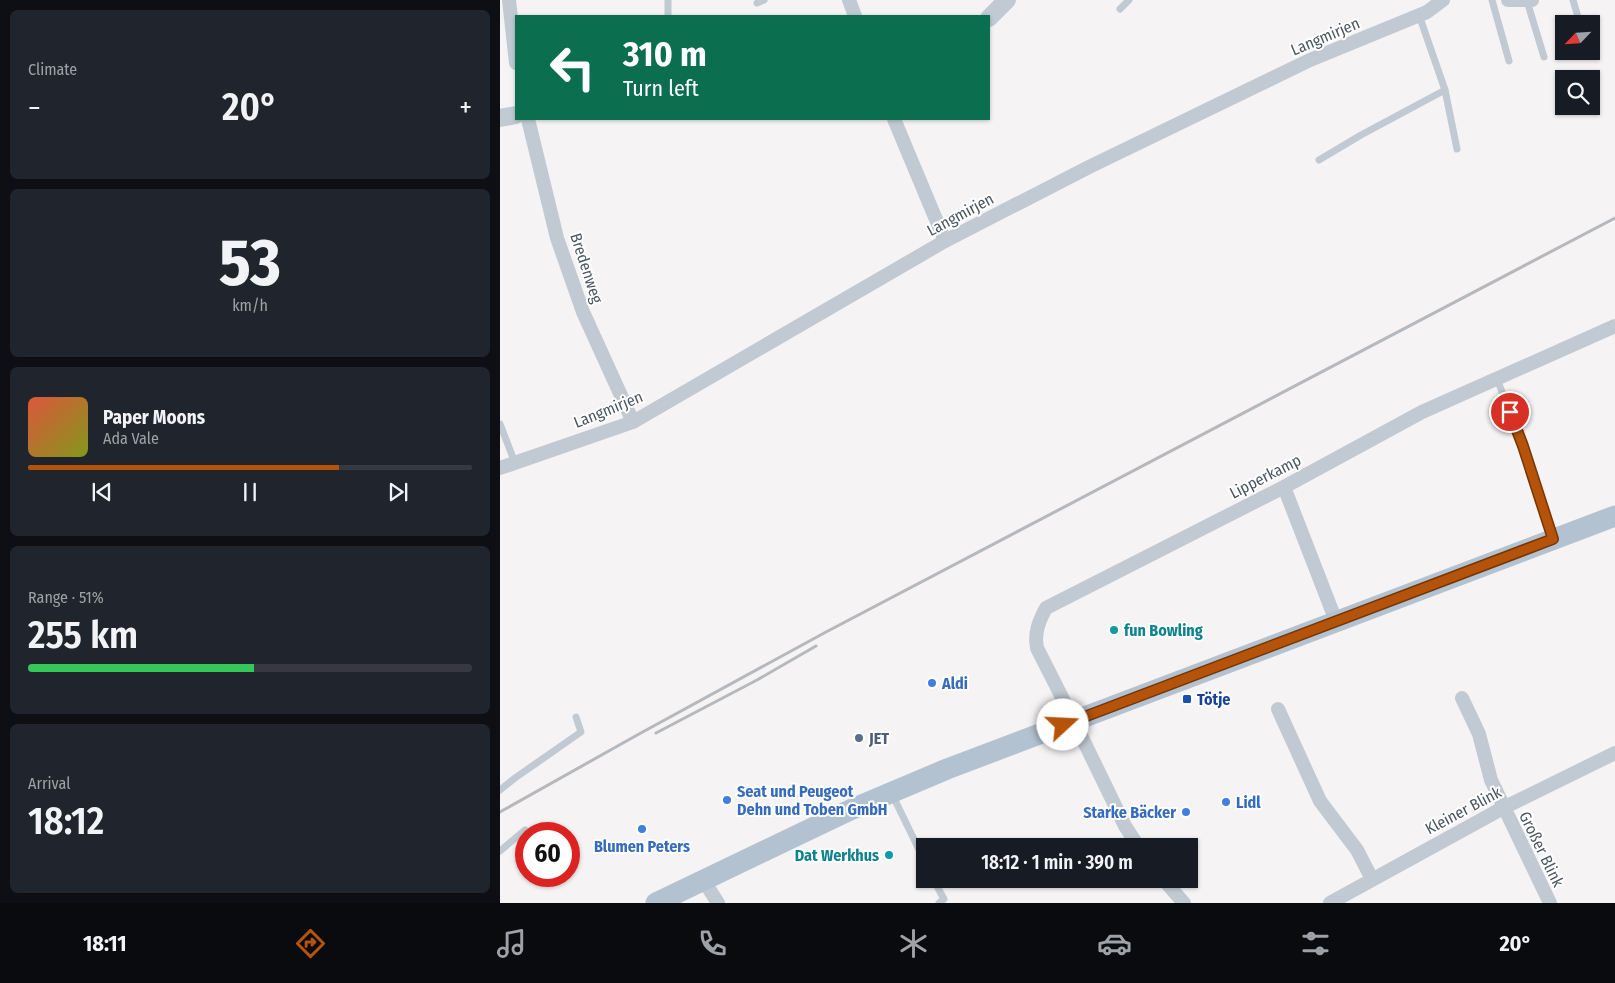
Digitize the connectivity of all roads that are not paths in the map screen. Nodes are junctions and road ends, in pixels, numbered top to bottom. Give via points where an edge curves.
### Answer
1 (509, 0) edge
2 (668, 0) edge
3 (849, 0) edge
4 (1007, 0) edge
5 (1129, 0) edge
6 (1443, 0) edge
7 (1492, 0) edge
8 (1508, 0) edge
9 (1530, 0) edge
10 (1573, 0) edge
11 (1120, 9) dead end
12 (668, 15) edge
13 (855, 15) edge
14 (1419, 15) junction
15 (1577, 15) edge
16 (990, 17) edge
17 (515, 54) edge
18 (1544, 57) dead end
19 (1509, 60) dead end
20 (1445, 90) junction
21 (515, 115) edge
22 (500, 118) edge
23 (528, 120) edge
24 (894, 120) edge
25 (1457, 149) dead end
26 (1319, 160) dead end
27 (945, 241) junction
28 (1615, 326) edge
29 (1497, 379) junction
30 (633, 422) junction
31 (500, 424) edge
32 (515, 463) junction
33 (500, 468) edge
34 (1284, 487) junction
35 (1615, 516) edge
36 (1553, 539) junction
37 (1336, 621) junction
38 (1462, 698) dead end
39 (1278, 709) dead end
40 (576, 717) dead end
41 (1074, 721) junction
42 (1615, 752) edge
43 (500, 790) edge
44 (891, 792) junction
45 (1503, 808) junction
46 (515, 838) edge
47 (1133, 838) edge
48 (916, 843) edge
49 (500, 851) edge
50 (1372, 879) junction
51 (704, 881) junction
52 (938, 888) edge
53 (1171, 888) edge
54 (656, 903) edge
55 (718, 903) edge
56 (939, 903) edge
57 (1184, 903) edge
58 (1330, 903) edge
59 (1550, 903) edge

1 - 17 street
2 - 12 lane
3 - 13 street
4 - 16 street
5 - 11 lane
6 - 14 street, Langmirjen
7 - 19 lane
8 - 9 street
9 - 18 lane
10 - 15 lane
14 - 20 lane
14 - 27 street, Langmirjen via 1310,60
20 - 25 lane
20 - 26 lane
21 - 22 street
23 - 30 street, Bredenweg via 557,238 582,312
24 - 27 street
27 - 30 street, Langmirjen
28 - 29 street, Lipperkamp
29 - 34 street, Lipperkamp via 1422,412
29 - 36 lane
30 - 32 street, Langmirjen
31 - 32 lane
32 - 33 street, Langmirjen
34 - 37 street
34 - 41 street, Lipperkamp via 1046,608 1035,638 1037,648
35 - 36 main road
36 - 37 main road
37 - 41 main road
38 - 45 street, Großer Blink via 1479,734 1491,780
39 - 50 street via 1320,801 1357,850
40 - 43 lane via 581,732
41 - 44 main road
41 - 47 street, Lipperkamp
42 - 45 street, Kleiner Blink
44 - 48 lane
44 - 51 main road
45 - 50 street, Kleiner Blink
45 - 59 street, Großer Blink
46 - 49 lane
50 - 58 street, Kleiner Blink
51 - 54 main road
51 - 55 street
52 - 56 lane via 944,899
53 - 57 street

